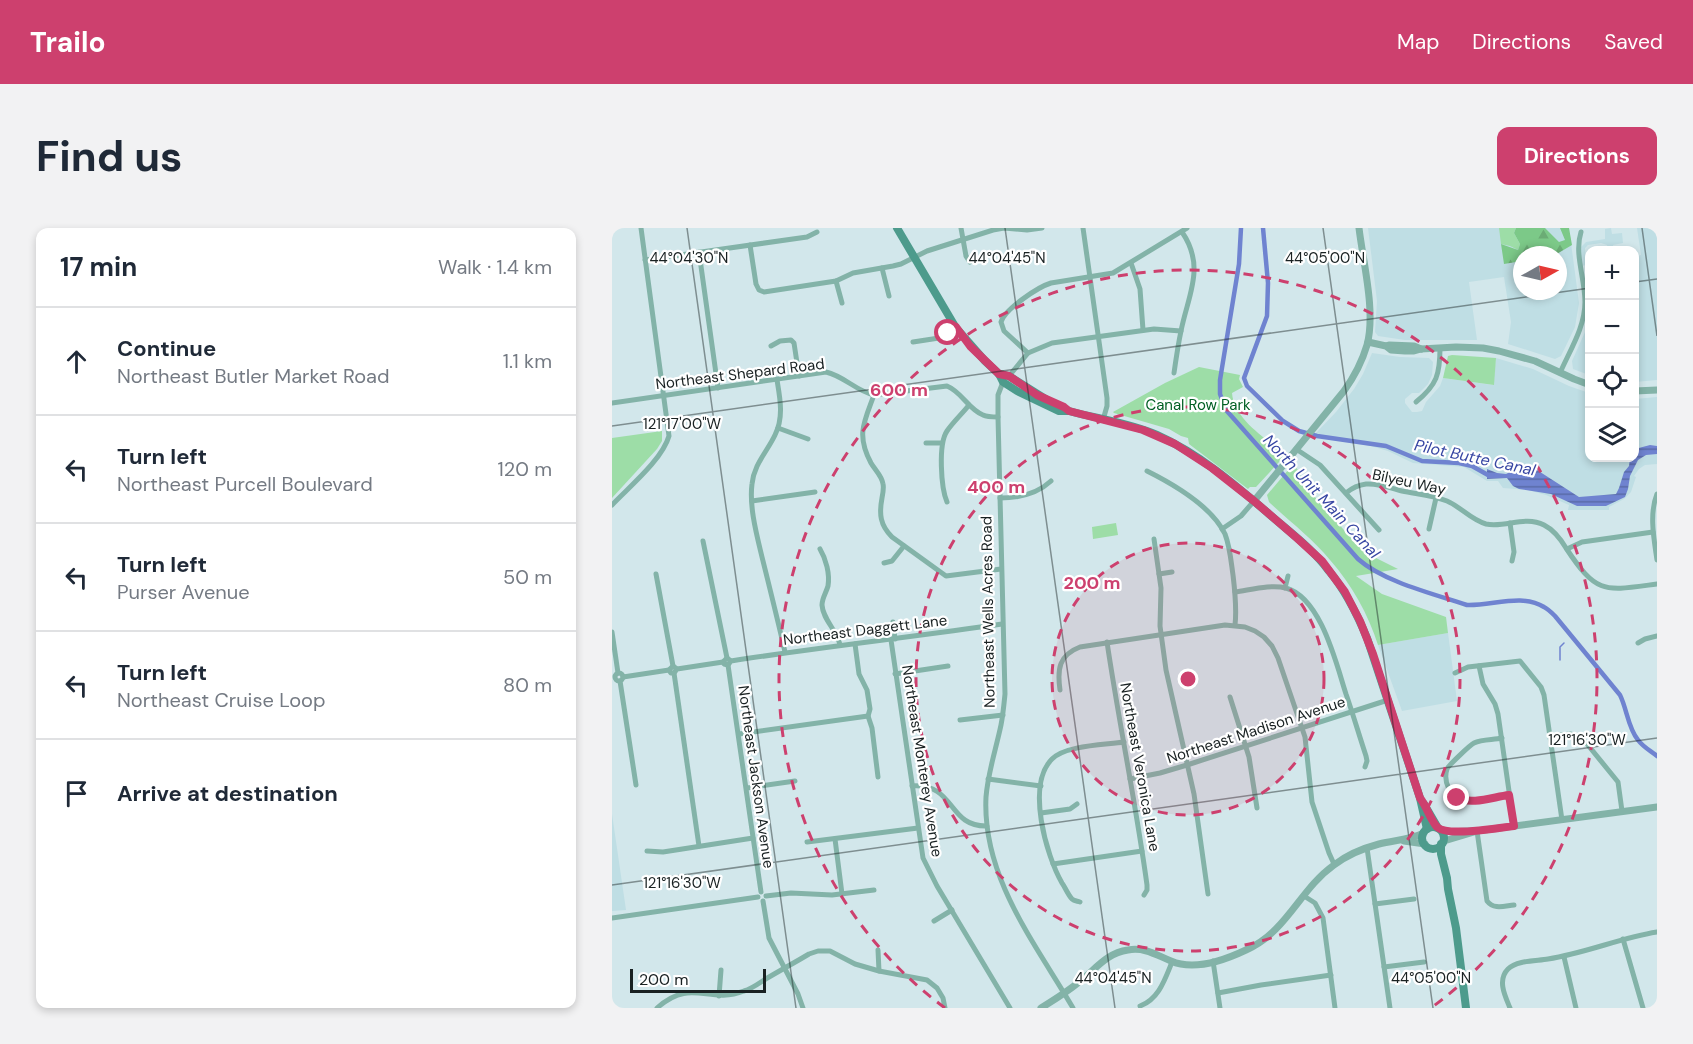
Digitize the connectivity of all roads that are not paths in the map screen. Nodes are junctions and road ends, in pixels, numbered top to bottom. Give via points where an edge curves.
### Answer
1 (641, 228) edge
2 (897, 228) edge
3 (961, 228) edge
4 (1042, 228) edge
5 (1083, 228) edge
6 (1359, 228) edge
7 (1185, 230) edge
8 (817, 232) dead end
9 (1581, 232) dead end
10 (962, 239) junction
11 (750, 245) junction
12 (699, 252) junction
13 (914, 258) junction
14 (645, 260) junction
15 (970, 262) dead end
16 (1131, 263) junction
17 (882, 268) junction
18 (1090, 277) junction
19 (836, 281) junction
20 (889, 296) dead end
21 (842, 303) dead end
22 (956, 327) junction
23 (1143, 330) junction
24 (1181, 331) junction
25 (1098, 337) junction
26 (913, 342) dead end
27 (1368, 342) junction
28 (771, 346) dead end
29 (1440, 348) junction
30 (1028, 353) junction
31 (1174, 373) dead end
32 (1560, 373) junction
33 (799, 376) junction
34 (1006, 379) junction
35 (777, 380) junction
36 (1585, 383) edge
37 (718, 388) junction
38 (1657, 390) edge
39 (1639, 391) edge
40 (664, 395) junction
41 (874, 395) junction
42 (1416, 402) dead end
43 (612, 403) edge
44 (969, 405) junction
45 (998, 417) junction
46 (1103, 420) junction
47 (778, 428) junction
48 (808, 440) dead end
49 (926, 443) dead end
50 (942, 443) junction
51 (1299, 446) junction
52 (1147, 471) dead end
53 (1051, 481) dead end
54 (815, 492) dead end
55 (1346, 493) junction
56 (1657, 494) edge
57 (1000, 498) junction
58 (1436, 498) junction
59 (752, 501) junction
60 (1254, 501) junction
61 (947, 502) dead end
62 (612, 505) edge
63 (1472, 508) dead end
64 (1466, 514) junction
65 (1510, 523) junction
66 (1222, 529) junction
67 (1430, 529) dead end
68 (1379, 530) dead end
69 (1653, 532) junction
70 (1154, 539) dead end
71 (703, 541) dead end
72 (904, 546) junction
73 (820, 549) dead end
74 (1567, 549) junction
75 (1657, 560) edge
76 (1512, 561) dead end
77 (884, 563) dead end
78 (1001, 569) junction
79 (1172, 572) dead end
80 (656, 574) dead end
81 (1159, 574) junction
82 (1288, 576) dead end
83 (1657, 584) edge
84 (1285, 588) junction
85 (1235, 592) junction
86 (893, 622) dead end
87 (1002, 624) junction
88 (1235, 625) junction
89 (612, 632) edge
90 (1161, 634) junction
91 (1657, 636) edge
92 (893, 639) junction
93 (1107, 642) junction
94 (855, 644) junction
95 (1638, 644) dead end
96 (840, 645) junction
97 (785, 652) junction
98 (727, 661) junction
99 (948, 666) dead end
100 (1479, 666) junction
101 (673, 669) junction
102 (1455, 673) dead end
103 (895, 674) junction
104 (618, 677) edge
105 (1059, 690) dead end
106 (1230, 697) dead end
107 (1388, 700) junction
108 (1352, 711) junction
109 (1002, 715) junction
110 (868, 716) junction
111 (960, 720) dead end
112 (1301, 728) junction
113 (739, 734) junction
114 (1550, 736) junction
115 (1502, 738) junction
116 (1124, 742) junction
117 (1246, 746) junction
118 (1187, 765) junction
119 (1365, 767) dead end
120 (878, 777) dead end
121 (988, 779) junction
122 (1130, 779) junction
123 (795, 781) dead end
124 (636, 784) dead end
125 (912, 786) junction
126 (1041, 786) junction
127 (747, 788) junction
128 (1509, 795) junction
129 (1420, 798) junction
130 (1077, 804) dead end
131 (1657, 807) edge
132 (1257, 808) dead end
133 (1622, 811) junction
134 (1041, 813) junction
135 (1562, 819) junction
136 (987, 826) junction
137 (1514, 826) junction
138 (918, 828) junction
139 (1439, 829) junction
140 (1425, 831) junction
141 (1477, 831) junction
142 (753, 838) junction
143 (835, 839) junction
144 (1401, 840) junction
145 (807, 842) dead end
146 (1443, 843) junction
147 (699, 846) junction
148 (1427, 846) junction
149 (1367, 848) junction
150 (647, 851) dead end
151 (1142, 851) junction
152 (1053, 864) junction
153 (1334, 864) junction
154 (1448, 889) junction
155 (874, 890) dead end
156 (842, 894) junction
157 (1208, 894) dead end
158 (1144, 895) dead end
159 (762, 896) junction
160 (1304, 896) junction
161 (1414, 899) dead end
162 (1080, 902) dead end
163 (1375, 904) junction
164 (1514, 905) dead end
165 (952, 910) junction
166 (612, 918) edge
167 (933, 921) dead end
168 (1657, 932) edge
169 (1623, 939) junction
170 (878, 950) dead end
171 (1564, 957) junction
172 (1172, 962) junction
173 (1213, 962) junction
174 (1424, 962) dead end
175 (1384, 967) junction
176 (784, 968) junction
177 (721, 970) dead end
178 (879, 971) junction
179 (1330, 975) junction
180 (1064, 993) junction
181 (1218, 993) junction
182 (719, 996) junction
183 (1140, 1006) dead end
184 (657, 1008) edge
185 (803, 1008) edge
186 (945, 1008) edge
187 (1010, 1008) edge
188 (1041, 1008) edge
189 (1073, 1008) edge
190 (1220, 1008) edge
191 (1335, 1008) edge
192 (1390, 1008) edge
193 (1466, 1008) edge
194 (1510, 1008) edge
195 (1576, 1008) edge
196 (1643, 1008) edge

1 - 14 street
2 - 13 main road
3 - 10 street
4 - 10 street via 998,229
5 - 18 street
6 - 27 street via 1370,307
7 - 16 street
7 - 24 street via 1195,275
8 - 11 street via 807,237
9 - 32 street via 1578,243 1584,318
10 - 13 street
10 - 15 street
11 - 12 street
11 - 19 street via 759,290 768,292
12 - 14 street
12 - 37 street
13 - 17 street
13 - 22 main road
14 - 40 street
16 - 18 street via 1113,273
16 - 23 street via 1140,289
17 - 19 street via 853,273
17 - 20 street
18 - 25 street
18 - 30 street via 1042,286 1003,315 1002,329
19 - 21 street
22 - 26 street via 939,338
22 - 34 main road via 970,346
23 - 24 street
23 - 25 street
24 - 31 street
25 - 30 street via 1052,344
25 - 46 street via 1107,398
27 - 29 street via 1391,350
27 - 51 street via 1344,391
28 - 33 street via 780,341 794,343
29 - 32 street via 1499,351
29 - 42 street via 1438,375 1429,391
30 - 34 street
32 - 36 street
33 - 35 street, Northeast Shepard Road
33 - 41 street, Northeast Shepard Road via 826,372
34 - 45 street, Northeast Wells Acres Road via 998,395
34 - 46 main road via 1017,391 1059,411 1066,409
35 - 37 street, Northeast Shepard Road
35 - 47 street via 781,411
37 - 40 street, Northeast Shepard Road
38 - 39 street
40 - 43 street, Northeast Shepard Road
40 - 62 street via 669,436 666,445
41 - 44 street via 947,386
41 - 72 street via 864,422 863,442 884,485 881,520 885,530
44 - 45 street via 984,416
44 - 50 street
45 - 57 street, Northeast Wells Acres Road
46 - 60 main road via 1143,430 1175,444
47 - 48 street
47 - 59 street via 756,465
49 - 50 street
50 - 61 street via 943,494
51 - 55 street
51 - 60 street
52 - 66 street via 1186,495
53 - 57 street via 1024,495
54 - 59 street
55 - 58 street, Bilyeu Way via 1358,485 1375,484
55 - 68 street
56 - 69 street
57 - 78 street, Northeast Wells Acres Road
58 - 64 street, Bilyeu Way via 1450,502
58 - 67 street
59 - 97 street
60 - 66 street
60 - 107 main road via 1311,550 1345,592 1367,638
63 - 64 street
64 - 65 street, Bilyeu Way via 1485,524
65 - 74 street, Bilyeu Way via 1530,520 1544,524
65 - 76 street
66 - 85 street via 1229,546
69 - 74 street via 1582,542
69 - 75 street
70 - 81 street
71 - 98 street, Northeast Jackson Avenue
72 - 77 street via 892,561
72 - 78 street via 946,576
73 - 96 street via 828,580 822,606
74 - 83 street, Bilyeu Way via 1587,576 1604,587
78 - 87 street, Northeast Wells Acres Road
79 - 81 street
80 - 101 street
81 - 90 street
82 - 84 street
84 - 85 street
84 - 108 street via 1304,600 1317,619
85 - 88 street
86 - 92 street, Northeast Monterey Avenue
87 - 92 street, Northeast Daggett Lane
87 - 109 street, Northeast Wells Acres Road
88 - 90 street
88 - 112 street via 1255,631 1272,646
89 - 104 street
90 - 93 street
90 - 118 street via 1168,685
91 - 95 street
92 - 94 street, Northeast Daggett Lane
92 - 103 street, Northeast Monterey Avenue
93 - 105 street via 1080,647 1066,655 1059,668
93 - 116 street, Northeast Veronica Lane
94 - 96 street, Northeast Daggett Lane
94 - 110 street via 859,674 867,690
96 - 97 street, Northeast Daggett Lane
97 - 98 street, Northeast Daggett Lane
98 - 101 street, Northeast Daggett Lane
98 - 113 street, Northeast Jackson Avenue
99 - 103 street
100 - 102 street
100 - 114 street via 1520,661 1543,691
100 - 115 street via 1485,689 1497,708
101 - 104 street, Northeast Daggett Lane
101 - 147 street
103 - 125 street, Northeast Monterey Avenue
104 - 124 street
106 - 117 street
107 - 108 street, Northeast Madison Avenue
107 - 129 main road
108 - 112 street, Northeast Madison Avenue
108 - 119 street via 1366,756
109 - 111 street
109 - 121 street, Northeast Wells Acres Road
110 - 113 street
110 - 120 street
112 - 117 street, Northeast Madison Avenue
112 - 153 street via 1312,802
113 - 127 street, Northeast Jackson Avenue
114 - 133 street via 1571,734 1582,739 1618,782
114 - 135 street
115 - 128 street
115 - 128 street via 1469,746 1449,765 1446,779 1453,795 1461,800
116 - 122 street, Northeast Veronica Lane
116 - 126 street via 1058,754 1046,767
117 - 118 street, Northeast Madison Avenue
117 - 132 street
118 - 122 street, Northeast Madison Avenue
118 - 157 street
121 - 126 street
121 - 136 street, Northeast Wells Acres Road
122 - 151 street, Northeast Veronica Lane
123 - 127 street
125 - 136 street via 933,788 965,822
125 - 138 street, Northeast Monterey Avenue
126 - 134 street
127 - 142 street, Northeast Jackson Avenue
128 - 137 street
129 - 139 main road
129 - 140 main road
130 - 134 street via 1070,809
131 - 133 street
133 - 135 street
134 - 152 street
135 - 137 street
136 - 180 street, Northeast Wells Acres Road via 1000,879 1010,901
137 - 141 street
138 - 143 street
138 - 165 street, Northeast Monterey Avenue via 927,867
139 - 140 main road via 1431,827
139 - 141 street
139 - 146 main road
140 - 144 street
140 - 148 main road via 1423,839
141 - 146 street
141 - 164 street via 1487,901 1495,907
142 - 147 street
142 - 159 street, Northeast Jackson Avenue
143 - 145 street
143 - 156 street
144 - 148 street
144 - 149 street
146 - 148 main road via 1437,848
146 - 154 main road via 1441,854
147 - 150 street
148 - 154 main road via 1436,856
149 - 153 street
149 - 163 street
151 - 152 street
151 - 158 street, Northeast Veronica Lane via 1147,885
152 - 162 street via 1072,898
153 - 160 street
154 - 193 main road
155 - 156 street
156 - 159 street
159 - 166 street
159 - 176 street, Northeast Jackson Avenue via 769,938
160 - 173 street via 1267,938 1246,951
160 - 179 street via 1315,903 1323,918
161 - 163 street
163 - 175 street
165 - 167 street
165 - 187 street, Northeast Monterey Avenue
168 - 169 street
169 - 171 street
169 - 196 street
170 - 178 street
171 - 194 street via 1519,963 1508,969 1503,986
171 - 195 street
172 - 173 street
172 - 180 street via 1137,949 1115,953
172 - 183 street via 1156,995
173 - 181 street
174 - 175 street
175 - 192 street
176 - 178 street via 809,954 830,951
176 - 182 street via 746,991
176 - 185 street, Northeast Jackson Avenue
177 - 182 street
178 - 186 street via 927,980 937,988
179 - 181 street
179 - 191 street
180 - 188 street
180 - 189 street, Northeast Wells Acres Road
181 - 190 street
182 - 184 street via 683,992

